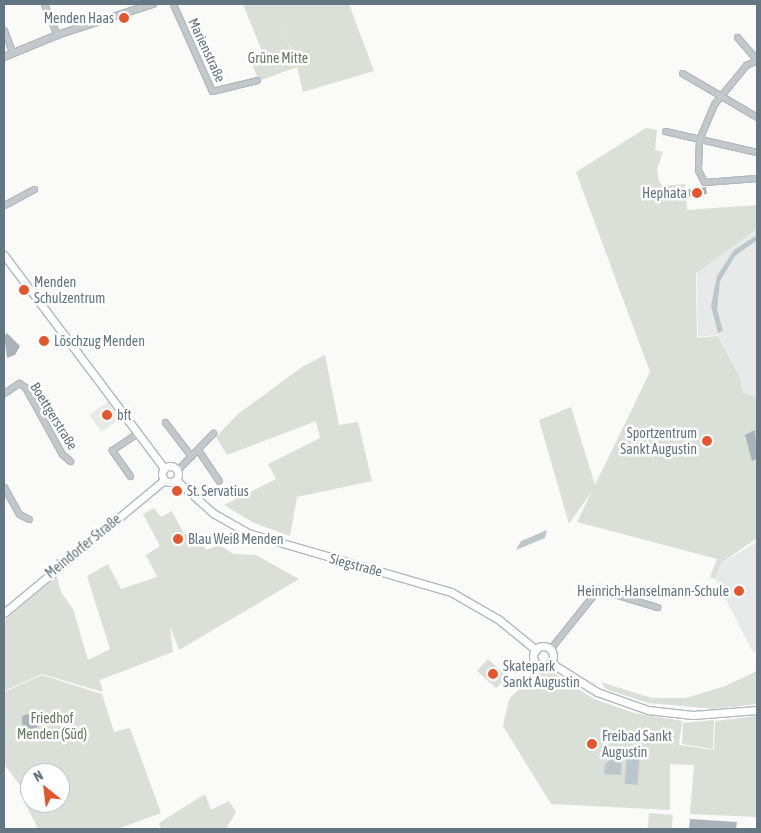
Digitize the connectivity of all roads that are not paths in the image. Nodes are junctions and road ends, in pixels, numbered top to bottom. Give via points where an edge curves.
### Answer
1 (44, 4) edge
2 (153, 4) edge
3 (173, 4) edge
4 (4, 30) edge
5 (56, 35) junction
6 (737, 36) dead end
7 (12, 52) junction
8 (4, 57) edge
9 (757, 60) edge
10 (682, 73) dead end
11 (257, 80) dead end
12 (722, 97) junction
13 (757, 117) edge
14 (665, 131) dead end
15 (699, 138) junction
16 (757, 152) edge
17 (757, 178) edge
18 (34, 189) dead end
19 (4, 205) edge
20 (4, 256) edge
21 (4, 394) edge
22 (165, 422) dead end
23 (137, 433) junction
24 (213, 433) dead end
25 (198, 450) junction
26 (191, 456) junction
27 (70, 461) dead end
28 (164, 468) junction
29 (177, 470) junction
30 (130, 476) dead end
31 (164, 480) junction
32 (176, 480) junction
33 (219, 481) dead end
34 (4, 487) edge
35 (29, 519) dead end
36 (657, 607) dead end
37 (4, 613) edge
38 (550, 649) junction
39 (536, 650) junction
40 (551, 663) junction
41 (757, 710) edge

1 - 5 street
2 - 5 street
3 - 11 street, Marienstraße via 212,91
4 - 7 street
5 - 7 street
6 - 9 street
7 - 8 street
9 - 12 street via 746,65
10 - 12 street
12 - 13 street
12 - 15 street via 714,104
14 - 15 street
15 - 16 street
15 - 17 street via 699,175 704,182
18 - 19 street
20 - 23 main road
21 - 27 street, Boettgerstraße via 19,383
22 - 26 street
23 - 28 main road
23 - 30 street via 112,450
24 - 25 street
25 - 26 street
25 - 33 street
26 - 29 street
28 - 29 main road via 171,466
28 - 31 main road
29 - 32 main road
31 - 32 main road
31 - 37 main road, Meindorfer Straße
32 - 39 main road, Siegstraße via 213,513 248,533 451,592 498,619
34 - 35 street via 19,514
36 - 38 street via 598,589
38 - 39 main road
38 - 40 main road
39 - 40 main road, Siegstraße via 537,664 546,666
40 - 41 main road via 597,692 648,710 693,716

